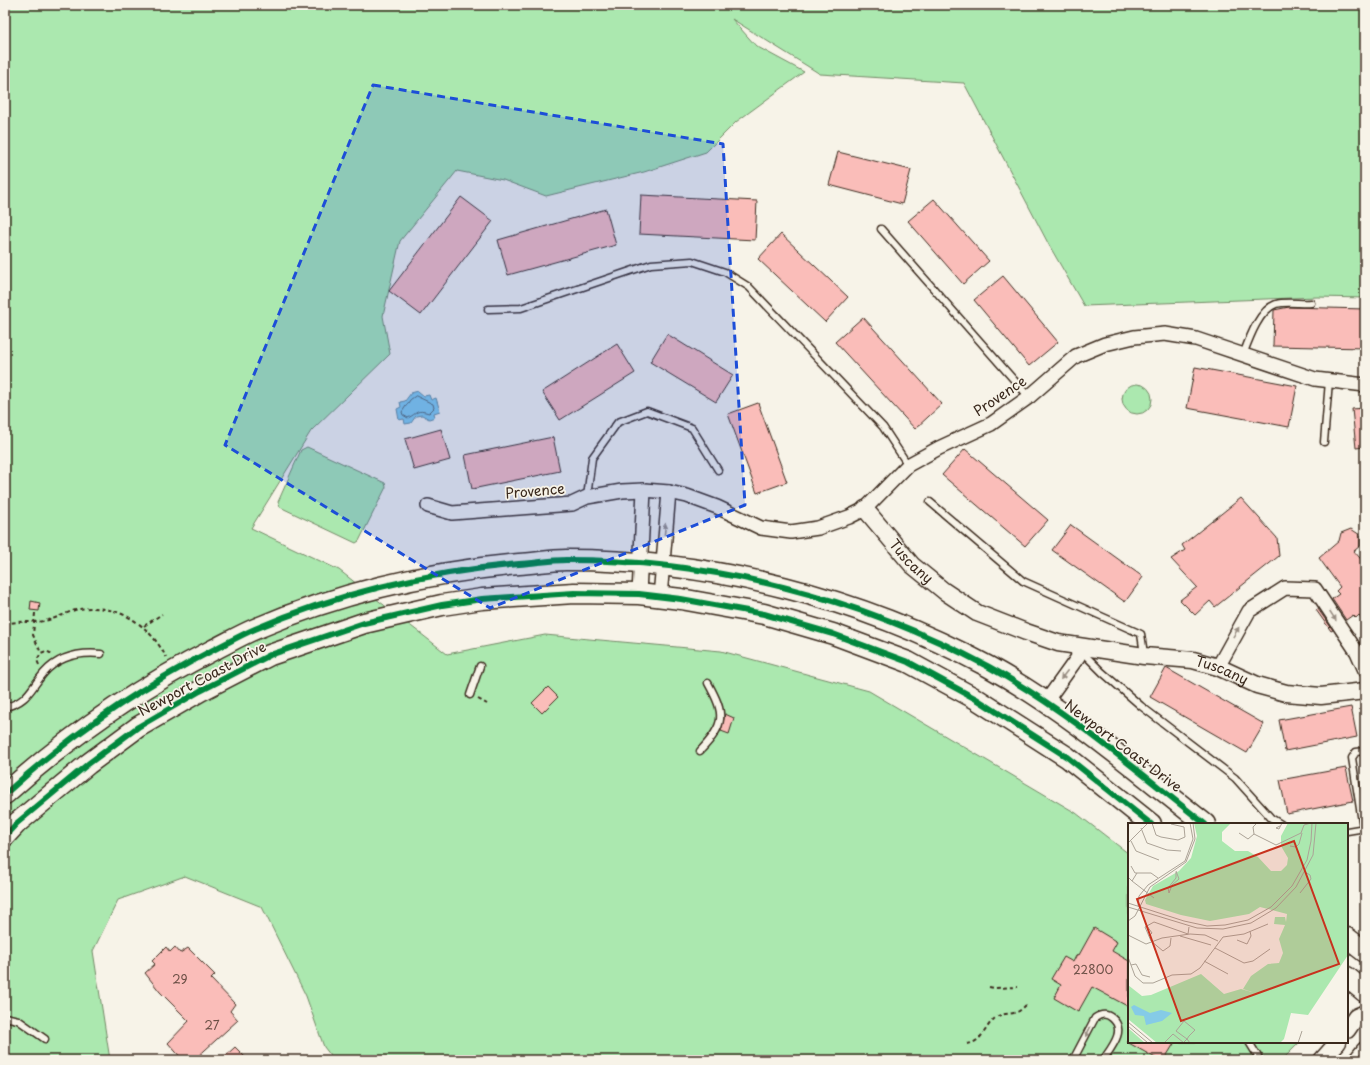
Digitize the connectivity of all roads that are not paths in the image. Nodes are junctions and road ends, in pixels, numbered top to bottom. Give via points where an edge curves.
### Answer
1 (881, 229) dead end
2 (1311, 303) dead end
3 (488, 309) dead end
4 (1243, 355) junction
5 (1329, 381) junction
6 (1365, 385) edge
7 (1029, 397) junction
8 (1324, 442) dead end
9 (908, 464) junction
10 (718, 470) dead end
11 (644, 490) junction
12 (669, 492) junction
13 (587, 497) junction
14 (930, 502) dead end
15 (428, 506) dead end
16 (865, 509) junction
17 (641, 563) junction
18 (662, 565) junction
19 (639, 594) junction
20 (660, 597) junction
21 (1077, 646) junction
22 (101, 654) dead end
23 (1144, 656) junction
24 (480, 666) dead end
25 (1218, 667) junction
26 (1365, 670) edge
27 (708, 683) dead end
28 (1365, 691) edge
29 (470, 695) dead end
30 (1045, 703) junction
31 (5, 707) edge
32 (700, 751) dead end
33 (1365, 751) edge
34 (5, 794) edge
35 (1150, 823) edge
36 (1204, 823) edge
37 (1279, 823) edge
38 (1364, 828) edge
39 (1348, 831) edge
40 (5, 836) edge
41 (1348, 939) edge
42 (1365, 952) edge
43 (1348, 978) edge
44 (1365, 992) edge
45 (1365, 1013) edge
46 (5, 1017) edge
47 (1348, 1029) edge
48 (45, 1040) dead end
49 (1249, 1043) edge
50 (1337, 1043) edge
51 (1365, 1050) edge
52 (1073, 1060) edge
53 (1104, 1060) edge
54 (1260, 1060) edge
55 (1322, 1060) edge
56 (1357, 1060) edge

1 - 7 lane
2 - 4 lane via 1276,304 1264,314 1251,333
3 - 9 lane via 522,308 651,264 692,261 725,272 748,287 883,426
4 - 5 street, Provence via 1315,379
4 - 7 street, Provence via 1196,339 1165,334 1134,337 1105,344 1076,356
5 - 6 street, Provence
5 - 8 lane
7 - 9 street, Provence via 991,424
9 - 16 street, Provence
10 - 13 lane via 692,428 647,411 618,422 592,458
11 - 12 street, Provence
11 - 13 street, Provence
11 - 17 street
12 - 16 street, Provence via 711,505 762,528 791,532 818,528
18 -> 12 street
13 - 15 street, Provence via 572,504 452,513
14 - 23 lane via 1023,581 1141,634
16 - 21 street, Tuscany via 912,565 977,614 1058,643
17 - 18 main road, Newport Coast Drive
17 - 19 street
17 - 34 main road, Newport Coast Drive via 563,560 486,567 413,578 329,602 254,630 174,670 111,709
18 - 20 street
18 - 30 main road, Newport Coast Drive via 709,571 794,589 858,609 928,638 989,668
19 - 20 main road, Newport Coast Drive
19 - 40 main road, Newport Coast Drive via 574,593 482,599 442,605 364,622 270,655 138,727 88,764
20 - 35 main road, Newport Coast Drive via 764,614 833,634 908,662 978,700 1067,757
21 - 23 street, Tuscany
21 -> 30 street via 1078,658
21 - 37 lane via 1141,706 1234,778 1271,818
22 - 31 lane via 84,652 57,662 44,673 24,699
23 - 25 street, Tuscany via 1193,660
24 - 29 lane
25 -> 26 street via 1249,611 1285,588 1316,589 1357,652
25 - 28 street, Tuscany via 1257,685 1286,693 1321,696
27 - 32 lane via 721,714 713,737
30 - 36 main road, Newport Coast Drive via 1076,722
33 - 38 lane via 1356,752 1352,758
38 - 39 lane
41 - 42 main road
43 - 44 main road
45 - 47 street via 1356,1017
46 - 48 lane via 18,1020
49 - 54 lane
50 - 55 street
51 - 56 street
53 -> 52 lane via 1116,1040 1119,1028 1110,1016 1101,1014 1094,1018

